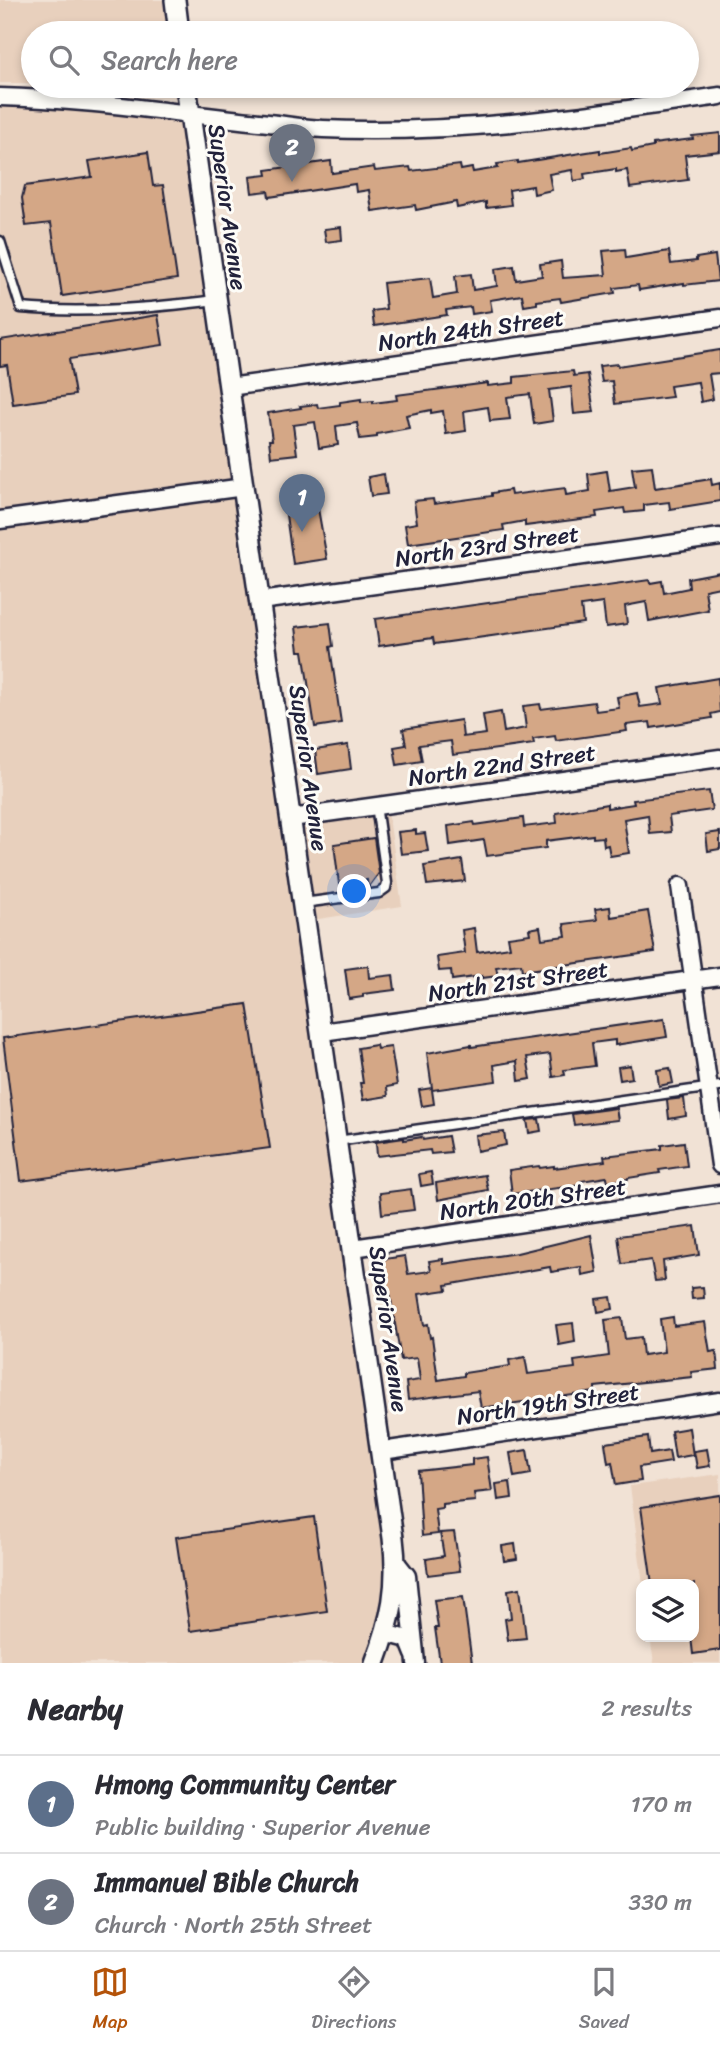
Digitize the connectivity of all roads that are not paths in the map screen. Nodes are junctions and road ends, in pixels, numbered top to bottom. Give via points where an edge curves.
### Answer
1 (175, 0) edge
2 (178, 21) edge
3 (720, 96) edge
4 (0, 97) edge
5 (21, 97) edge
6 (41, 98) edge
7 (188, 98) edge
8 (190, 115) junction
9 (0, 241) edge
10 (217, 300) junction
11 (720, 318) edge
12 (229, 387) junction
13 (244, 487) junction
14 (0, 520) edge
15 (720, 537) edge
16 (260, 601) junction
17 (720, 758) edge
18 (376, 805) junction
19 (291, 818) junction
20 (680, 886) dead end
21 (303, 903) junction
22 (720, 976) edge
23 (693, 979) junction
24 (322, 1032) junction
25 (714, 1086) edge
26 (337, 1141) junction
27 (720, 1165) edge
28 (720, 1194) edge
29 (353, 1248) junction
30 (720, 1401) edge
31 (382, 1451) junction
32 (396, 1562) junction
33 (385, 1633) junction
34 (375, 1663) edge
35 (416, 1663) edge

1 - 2 street
3 - 8 street via 565,118 451,128 320,128
4 - 5 street
6 - 8 street
7 - 8 street, Superior Avenue
8 - 10 street, Superior Avenue
9 - 10 lane via 21,309 59,312
10 - 12 street, Superior Avenue
11 - 12 street, North 24th Street
12 - 13 street, Superior Avenue
13 - 14 street
13 - 16 street, Superior Avenue
15 - 16 street, North 23rd Street
16 - 19 street, Superior Avenue
17 - 18 street, North 22nd Street
18 - 19 street, North 22nd Street
18 - 21 lane via 386,888 379,893
19 - 21 street, Superior Avenue
20 - 23 street
21 - 24 street, Superior Avenue
22 - 23 street, North 21st Street
23 - 24 street, North 21st Street
23 - 25 street
24 - 26 street, Superior Avenue
25 - 26 lane
25 - 27 street
26 - 29 street, Superior Avenue
28 - 29 street, North 20th Street
29 - 31 street, Superior Avenue
30 - 31 street, North 19th Street
31 - 32 street, Superior Avenue
32 - 33 street, Superior Avenue via 396,1588
32 - 35 street via 407,1576
33 - 34 street, Superior Avenue
33 - 35 street via 408,1639

